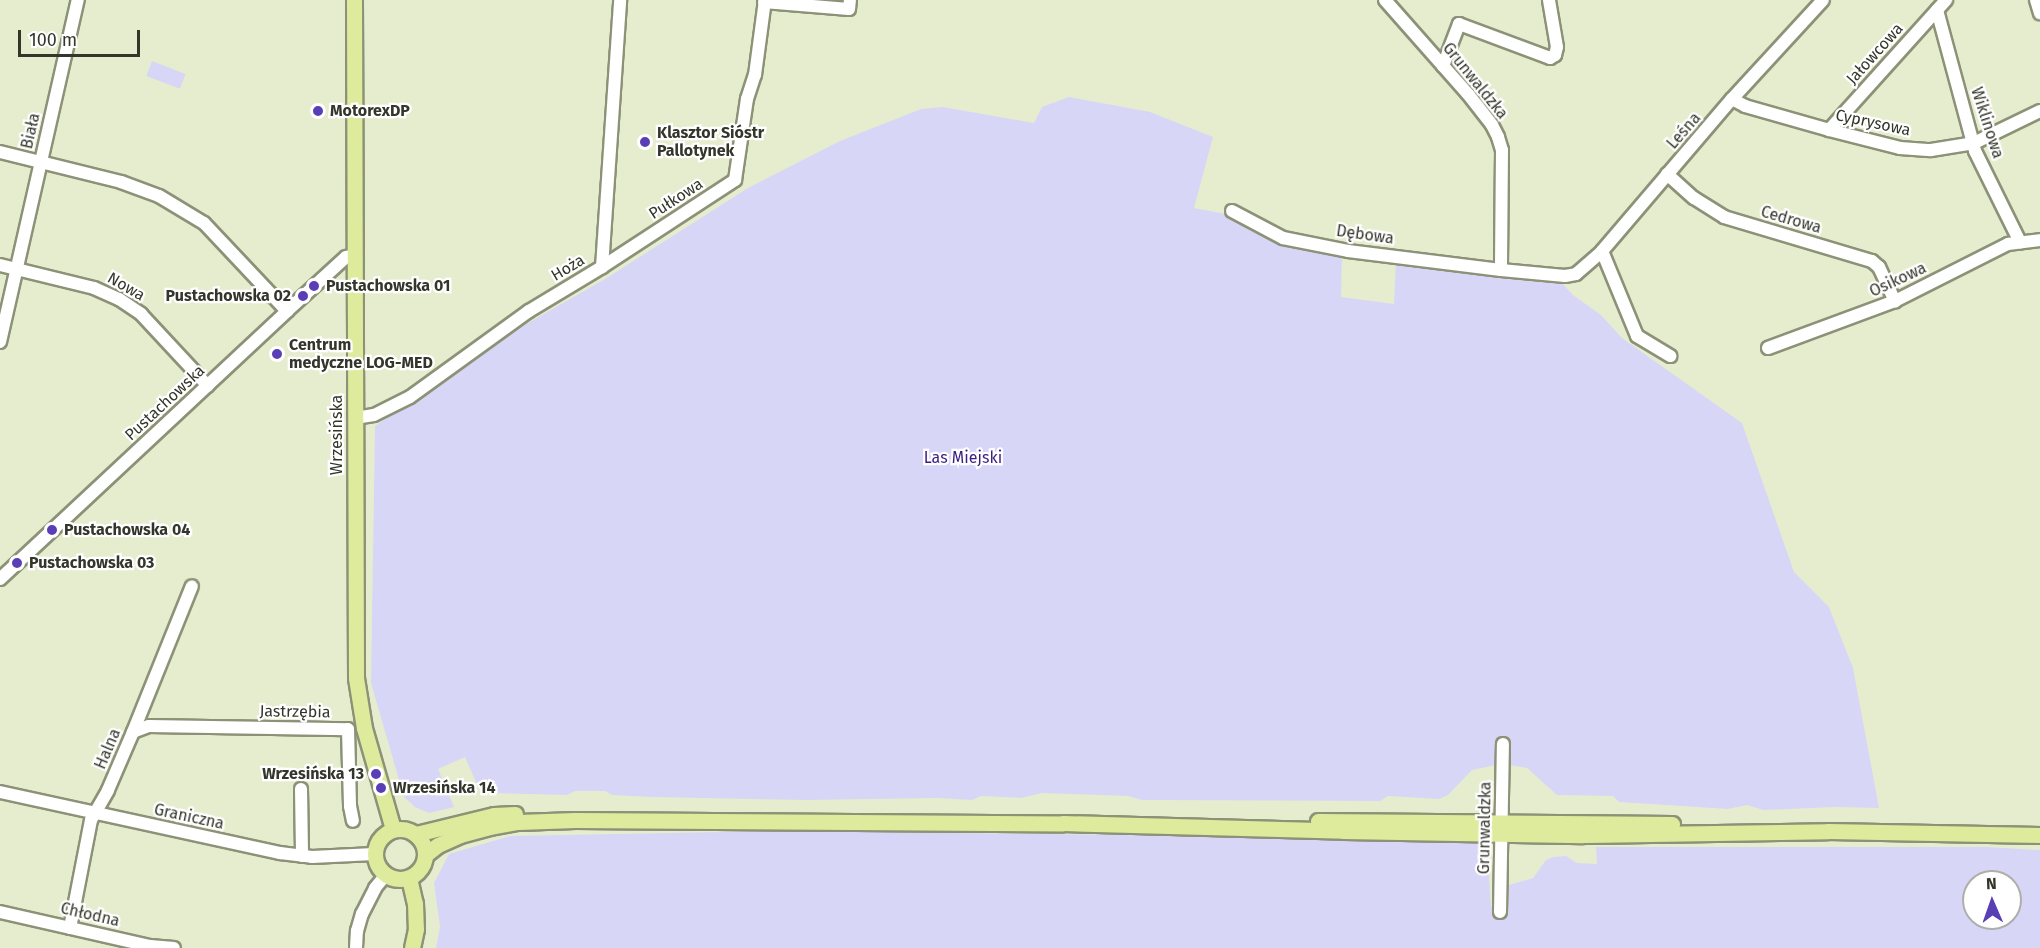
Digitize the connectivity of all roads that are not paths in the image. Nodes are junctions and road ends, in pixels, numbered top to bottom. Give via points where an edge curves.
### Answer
1 (78, 0) edge
2 (354, 0) edge
3 (620, 0) edge
4 (850, 0) edge
5 (1384, 0) edge
6 (1549, 0) edge
7 (1823, 0) edge
8 (1946, 0) edge
9 (2036, 0) edge
10 (764, 1) edge
11 (1937, 10) junction
12 (2040, 13) edge
13 (1443, 66) junction
14 (1732, 99) junction
15 (2040, 111) edge
16 (1829, 130) junction
17 (1974, 143) junction
18 (0, 152) edge
19 (41, 162) junction
20 (1668, 174) junction
21 (1232, 211) dead end
22 (2040, 240) edge
23 (2019, 242) junction
24 (1602, 251) junction
25 (354, 255) junction
26 (0, 264) edge
27 (602, 267) junction
28 (17, 269) junction
29 (1501, 270) junction
30 (1565, 276) joint
31 (1895, 301) junction
32 (287, 311) junction
33 (0, 342) edge
34 (1768, 348) dead end
35 (1670, 356) dead end
36 (208, 386) junction
37 (355, 418) junction
38 (0, 579) edge
39 (192, 586) dead end
40 (140, 715) junction
41 (149, 726) junction
42 (133, 732) junction
43 (1503, 744) dead end
44 (301, 789) dead end
45 (0, 792) edge
46 (95, 814) junction
47 (575, 820) junction
48 (353, 821) dead end
49 (1502, 828) junction
50 (393, 829) junction
51 (416, 834) junction
52 (2040, 837) edge
53 (374, 854) junction
54 (425, 855) junction
55 (302, 856) junction
56 (386, 875) junction
57 (409, 878) junction
58 (0, 912) edge
59 (1500, 912) dead end
60 (70, 928) junction
61 (174, 948) edge
62 (356, 948) edge
63 (412, 948) edge

1 - 19 street, Biała
2 - 25 main road, Wrzesińska
3 - 27 street, Hoża
4 - 10 street via 849,9
5 - 13 street, Grunwaldzka
6 - 13 street via 1555,55 1550,58 1459,24
7 - 14 street, Leśna
8 - 11 street, Jałowcowa
9 - 12 street
10 - 27 street, Pułkowa via 735,180
11 - 16 street, Jałowcowa
11 - 17 street, Wiklinowa
13 - 29 street, Grunwaldzka via 1492,125 1502,150
14 - 16 street, Cyprysowa
14 - 20 street, Leśna
15 - 17 street, Cyprysowa
16 - 17 street, Cyprysowa via 1900,148 1931,150
17 - 23 street, Wiklinowa
18 - 19 street
19 - 28 street, Biała
19 - 32 street via 121,182 188,212 217,235
20 - 24 street, Leśna
20 - 31 street, Cedrowa via 1694,198 1724,217 1872,261 1879,267
21 - 29 street, Dębowa via 1294,240 1348,251
22 - 23 street, Osikowa
23 - 31 street, Osikowa
24 - 30 street, Leśna via 1576,274
24 - 35 street via 1637,336
25 - 32 street, Pustachowska via 346,257
25 - 37 main road, Wrzesińska
26 - 28 street, Nowa
27 - 37 street, Hoża via 529,310 410,397 374,415
28 - 33 street, Biała
28 - 36 street, Nowa via 94,288 120,299 141,314
29 - 30 street, Dębowa
31 - 34 street, Osikowa
32 - 36 street, Pustachowska
36 - 38 street, Pustachowska
37 - 50 main road, Wrzesińska via 356,678 364,728
39 - 40 street, Halna
40 - 41 street
40 - 42 street, Halna
41 - 42 street, Jastrzębia
41 - 48 street, Jastrzębia via 348,729
42 - 46 street, Halna
43 - 49 street, Grunwaldzka
44 - 55 street
45 - 46 street, Graniczna
46 - 55 street, Graniczna
46 - 60 street, Halna
47 - 49 main road via 1189,825 1344,831
47 - 51 main road via 494,815
47 - 54 main road via 489,826 460,835
49 - 52 main road via 1583,835 1828,831
49 - 59 street, Grunwaldzka
50 - 51 main road
50 - 53 main road via 379,838
51 - 54 main road
53 - 55 street, Graniczna
53 - 56 main road via 375,862
54 - 57 main road via 417,872
56 - 57 main road via 393,879
56 - 62 street via 362,914
57 - 63 main road via 415,903
58 - 60 street, Chłodna
60 - 61 street, Chłodna

